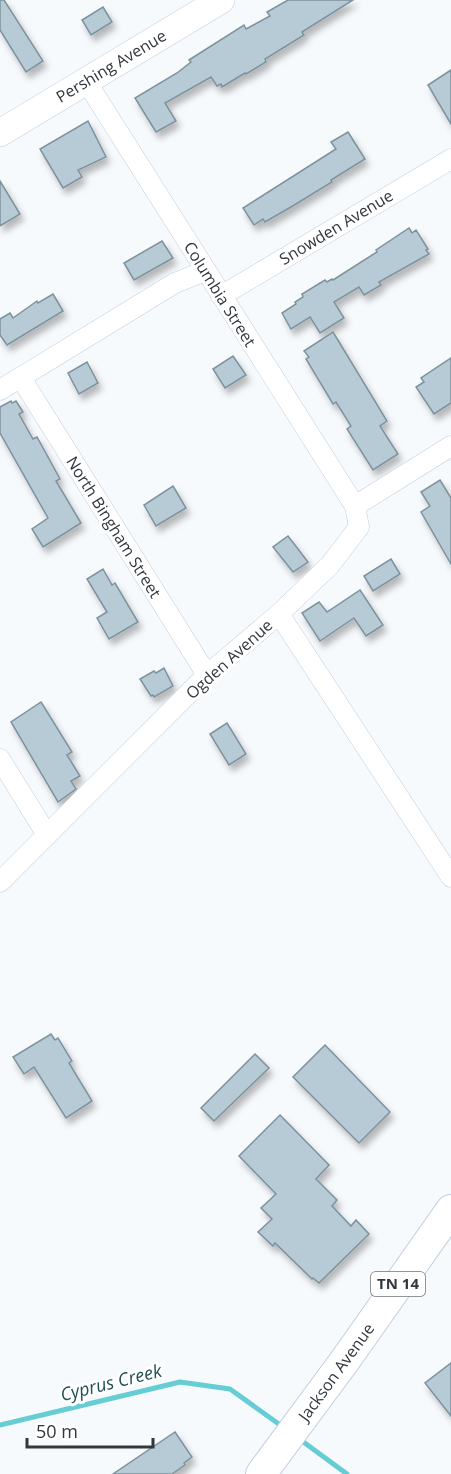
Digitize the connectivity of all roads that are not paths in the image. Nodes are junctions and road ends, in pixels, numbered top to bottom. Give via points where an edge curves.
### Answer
1 (221, 0) edge
2 (86, 81) junction
3 (0, 132) edge
4 (451, 159) edge
5 (205, 271) junction
6 (221, 296) junction
7 (21, 378) junction
8 (0, 390) edge
9 (451, 447) edge
10 (355, 506) junction
11 (279, 614) junction
12 (207, 675) junction
13 (0, 759) edge
14 (47, 835) junction
15 (451, 877) edge
16 (0, 882) edge
17 (451, 1210) edge
18 (261, 1474) edge

1 - 2 street, Pershing Avenue
2 - 3 street, Pershing Avenue
2 - 5 street, Columbia Street
4 - 6 street, Snowden Avenue
5 - 6 street, Columbia Street
5 - 7 street via 176,283
6 - 10 street, Columbia Street
7 - 8 street
7 - 12 street, North Bingham Street
9 - 10 street
10 - 11 street, Ogden Avenue via 359,527 330,565
11 - 12 street, Ogden Avenue
11 - 15 street
12 - 14 street, Ogden Avenue
13 - 14 street
14 - 16 street, Ogden Avenue
17 - 18 main road, Jackson Avenue / TN 14

